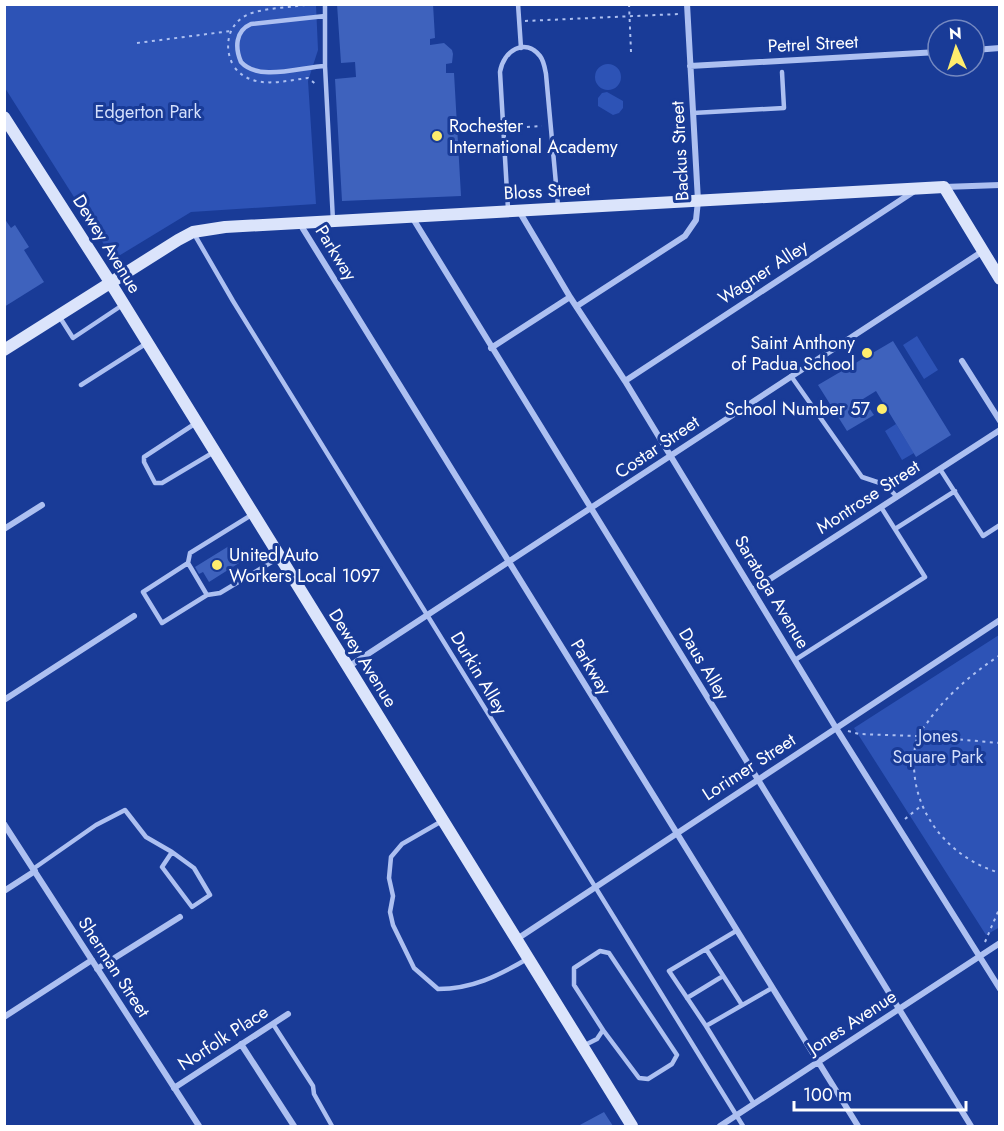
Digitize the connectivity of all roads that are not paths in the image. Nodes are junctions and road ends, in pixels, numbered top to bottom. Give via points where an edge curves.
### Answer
1 (325, 4) edge
2 (518, 4) edge
3 (687, 4) edge
4 (325, 16) junction
5 (521, 48) junction
6 (926, 53) edge
7 (326, 66) junction
8 (690, 66) junction
9 (782, 72) dead end
10 (693, 113) junction
11 (4, 117) edge
12 (999, 185) edge
13 (944, 187) junction
14 (917, 189) junction
15 (698, 201) junction
16 (558, 208) junction
17 (513, 211) junction
18 (411, 217) junction
19 (333, 221) junction
20 (299, 223) junction
21 (194, 232) junction
22 (983, 251) junction
23 (999, 279) edge
24 (111, 282) junction
25 (570, 297) junction
26 (124, 304) junction
27 (577, 306) junction
28 (58, 316) junction
29 (147, 342) junction
30 (491, 348) junction
31 (4, 350) edge
32 (962, 361) dead end
33 (791, 376) junction
34 (625, 381) junction
35 (81, 385) dead end
36 (999, 421) edge
37 (196, 423) junction
38 (999, 430) edge
39 (214, 452) junction
40 (671, 455) junction
41 (940, 469) junction
42 (955, 491) junction
43 (897, 497) junction
44 (42, 505) dead end
45 (881, 507) junction
46 (591, 508) junction
47 (253, 514) junction
48 (999, 525) edge
49 (4, 529) edge
50 (895, 529) junction
51 (280, 557) junction
52 (509, 561) junction
53 (188, 563) junction
54 (753, 590) junction
55 (207, 595) junction
56 (427, 614) junction
57 (134, 616) dead end
58 (999, 620) edge
59 (795, 660) junction
60 (347, 667) junction
61 (4, 700) edge
62 (837, 728) junction
63 (757, 780) junction
64 (442, 821) junction
65 (4, 824) edge
66 (676, 834) junction
67 (172, 852) junction
68 (34, 870) junction
69 (595, 888) junction
70 (4, 891) edge
71 (180, 917) dead end
72 (736, 931) junction
73 (516, 939) junction
74 (999, 943) edge
75 (706, 949) junction
76 (980, 956) junction
77 (528, 958) junction
78 (92, 960) junction
79 (97, 969) junction
80 (723, 976) junction
81 (772, 988) junction
82 (999, 989) edge
83 (687, 998) junction
84 (742, 1005) junction
85 (898, 1010) junction
86 (288, 1014) dead end
87 (4, 1017) edge
88 (273, 1024) junction
89 (706, 1026) junction
90 (603, 1030) junction
91 (241, 1044) junction
92 (582, 1047) junction
93 (818, 1062) junction
94 (174, 1088) junction
95 (754, 1104) junction
96 (736, 1116) junction
97 (199, 1126) edge
98 (294, 1126) edge
99 (332, 1126) edge
100 (632, 1126) edge
101 (720, 1126) edge
102 (743, 1126) edge
103 (858, 1126) edge
104 (970, 1126) edge

1 - 4 lane
2 - 5 lane
3 - 8 street, Backus Street
4 - 7 lane
4 - 7 lane via 251,24 241,31 237,46 241,62 255,72
5 - 16 lane via 534,51 543,60
5 - 17 lane via 509,52 501,64 503,128
6 - 8 street, Petrel Street
7 - 19 lane
8 - 10 street, Backus Street
9 - 10 lane via 784,108
10 - 15 street, Backus Street
11 - 24 street, Dewey Avenue
12 - 13 street, Bloss Street
13 - 14 street, Bloss Street
13 - 22 street
14 - 15 street, Bloss Street
14 - 34 street, Wagner Alley
15 - 16 street, Bloss Street
15 - 27 street, Backus Street via 696,220 685,236
16 - 17 street, Bloss Street
17 - 18 street, Bloss Street
17 - 25 street, Saratoga Avenue
18 - 19 street, Bloss Street
18 - 30 street, Daus Alley
19 - 20 street, Bloss Street
20 - 21 street, Bloss Street
20 - 52 street, Parkway
21 - 24 street, Bloss Street
21 - 56 lane, Durkin Alley
22 - 23 street
22 - 33 street, Costar Street
24 - 26 street, Dewey Avenue
24 - 28 street, Bloss Street
25 - 27 street, Saratoga Avenue
25 - 30 street
26 - 28 lane via 73,338
26 - 29 street, Dewey Avenue
27 - 34 street, Saratoga Avenue
28 - 31 street, Bloss Street
29 - 35 lane
29 - 37 street, Dewey Avenue
30 - 46 street, Daus Alley
32 - 36 street
33 - 40 street, Costar Street
33 - 43 lane via 862,477 886,485
34 - 40 street, Saratoga Avenue
37 - 39 street, Dewey Avenue
37 - 39 lane via 144,457 155,483 162,483
38 - 41 street, Montrose Street
39 - 47 street, Dewey Avenue
40 - 46 street, Costar Street
40 - 54 street, Saratoga Avenue
41 - 42 lane
41 - 43 street, Montrose Street
42 - 48 lane via 983,536
42 - 50 lane
43 - 45 street, Montrose Street
44 - 49 street
45 - 50 lane
45 - 54 street, Montrose Street
46 - 52 street, Costar Street
46 - 63 street, Daus Alley
47 - 51 street, Dewey Avenue
47 - 53 lane via 190,553
50 - 59 lane via 925,577
51 - 55 lane via 220,593
51 - 60 street, Dewey Avenue
52 - 56 street, Costar Street
52 - 66 street, Parkway
53 - 55 lane
53 - 55 lane via 143,592 162,623
54 - 59 street, Saratoga Avenue
56 - 60 street, Costar Street
56 - 69 lane, Durkin Alley
57 - 61 street
58 - 62 street, Lorimer Street
59 - 62 street, Saratoga Avenue
60 - 64 street, Dewey Avenue
62 - 63 street, Lorimer Street
62 - 76 street, Saratoga Avenue
63 - 66 street, Lorimer Street
63 - 85 street, Daus Alley
64 - 73 street, Dewey Avenue
64 - 77 lane via 402,844 391,857 390,912 414,968 438,989 453,989 496,977
65 - 68 street, Sherman Street
66 - 69 street, Lorimer Street
66 - 72 street, Parkway
67 - 67 lane via 194,868 210,895 192,907 162,867
67 - 68 lane via 146,837 125,810 96,825
68 - 70 street
68 - 78 street, Sherman Street
69 - 73 street, Lorimer Street
69 - 96 lane, Durkin Alley
71 - 79 street
72 - 75 lane
72 - 81 street, Parkway
73 - 77 street, Dewey Avenue
74 - 76 street, Jones Avenue
75 - 80 lane
75 - 83 lane via 669,971
76 - 82 street, Saratoga Avenue
76 - 85 street, Jones Avenue
77 - 92 street, Dewey Avenue
78 - 79 street, Sherman Street
78 - 87 street
79 - 94 street, Sherman Street
80 - 83 lane
80 - 84 lane
81 - 84 lane
81 - 93 street, Parkway
83 - 89 lane
84 - 89 lane
85 - 93 street, Jones Avenue
85 - 104 street, Daus Alley
86 - 88 street, Norfolk Place
88 - 91 street, Norfolk Place
88 - 99 lane via 313,1086
89 - 95 lane
90 - 90 lane via 574,985 574,969 600,951 609,953 677,1055 672,1064 648,1079 639,1078
90 - 92 lane via 597,1039
91 - 94 street, Norfolk Place
91 - 98 street
92 - 100 street, Dewey Avenue
93 - 95 street, Jones Avenue
93 - 103 street, Parkway
94 - 97 street, Sherman Street
95 - 96 street, Jones Avenue
96 - 101 street, Jones Avenue
96 - 102 lane, Durkin Alley

